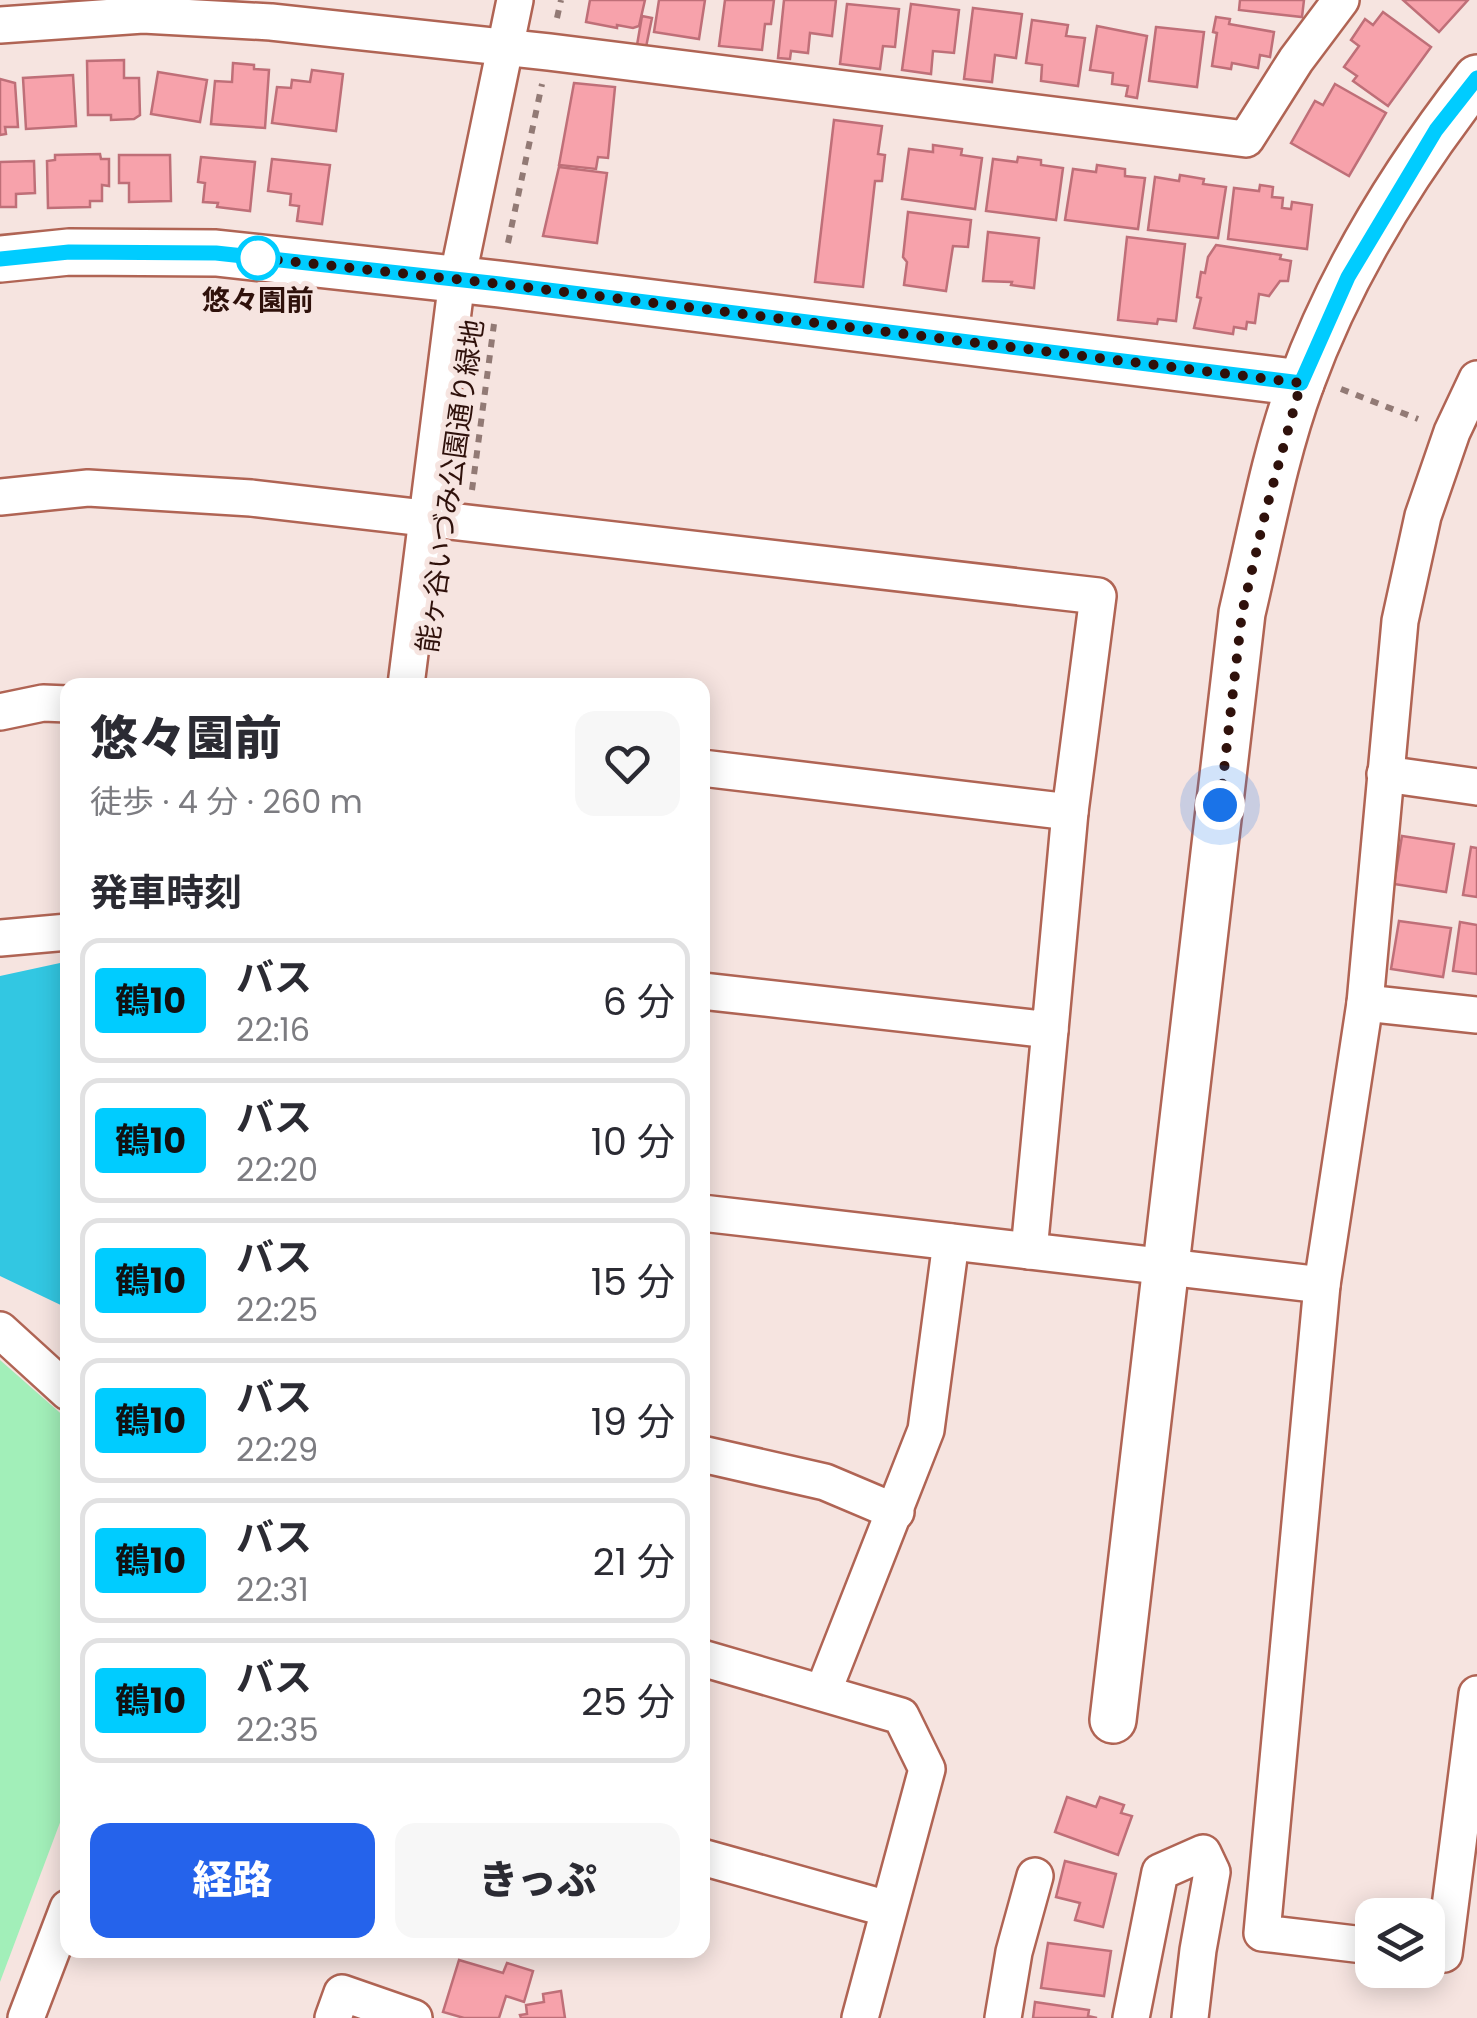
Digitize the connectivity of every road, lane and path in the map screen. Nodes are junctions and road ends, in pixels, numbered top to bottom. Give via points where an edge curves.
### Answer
1 (516, 0) edge
2 (560, 0) edge
3 (1341, 0) edge
4 (0, 25) edge
5 (506, 47) junction
6 (549, 52) junction
7 (1477, 78) edge
8 (0, 260) edge
9 (478, 282) junction
10 (1477, 379) edge
11 (1301, 383) junction
12 (1452, 432) junction
13 (0, 497) edge
14 (427, 518) junction
15 (468, 522) junction
16 (407, 678) edge
17 (60, 704) edge
18 (0, 712) edge
19 (710, 769) edge
20 (1385, 774) junction
21 (1477, 787) edge
22 (1070, 812) junction
23 (60, 933) edge
24 (0, 938) edge
25 (710, 992) edge
26 (1365, 1003) junction
27 (1477, 1015) edge
28 (1050, 1030) junction
29 (710, 1214) edge
30 (950, 1242) junction
31 (1029, 1251) junction
32 (1165, 1266) junction
33 (1322, 1285) junction
34 (0, 1330) edge
35 (60, 1385) edge
36 (710, 1456) edge
37 (896, 1512) junction
38 (710, 1660) edge
39 (823, 1692) junction
40 (1477, 1694) edge
41 (1113, 1720) dead end
42 (710, 1859) edge
43 (1035, 1876) dead end
44 (888, 1910) junction
45 (60, 1929) edge
46 (1355, 1944) edge
47 (1445, 1946) edge
48 (26, 2018) edge
49 (333, 2018) edge
50 (414, 2018) edge
51 (860, 2018) edge
52 (1003, 2018) edge
53 (1132, 2018) edge
54 (1190, 2018) edge

1 - 5 street
2 - 6 path, 能ヶ谷いづみ公園通り緑地
3 - 6 street via 1246,139
4 - 5 street via 142,15
5 - 6 street
5 - 9 street
6 - 9 path, 能ヶ谷いづみ公園通り緑地
7 - 11 street via 1436,130 1348,277
8 - 9 street via 69,252 216,253
9 - 11 street
9 - 14 street
9 - 15 path, 能ヶ谷いづみ公園通り緑地
10 - 12 street
11 - 12 path via 1340,388
11 - 32 street via 1242,613
12 - 20 street via 1423,516 1400,621
13 - 14 street via 88,488
14 - 15 street
14 - 16 street
15 - 22 street via 1098,596
17 - 18 street
19 - 22 street
20 - 21 street
20 - 26 street
22 - 28 street
23 - 24 street
25 - 28 street
26 - 27 street
26 - 33 street
28 - 31 street
29 - 30 street
30 - 31 street
30 - 37 street via 926,1430
31 - 32 street
32 - 33 street
32 - 41 street
33 - 46 street via 1262,1933
34 - 35 street
36 - 37 street via 825,1482
37 - 39 street
38 - 39 street
39 - 44 street via 901,1716 927,1769
40 - 47 street
42 - 44 street
43 - 52 street
44 - 51 street
45 - 48 street
49 - 50 street via 342,1993
53 - 54 street via 1160,1872 1203,1853 1212,1872

